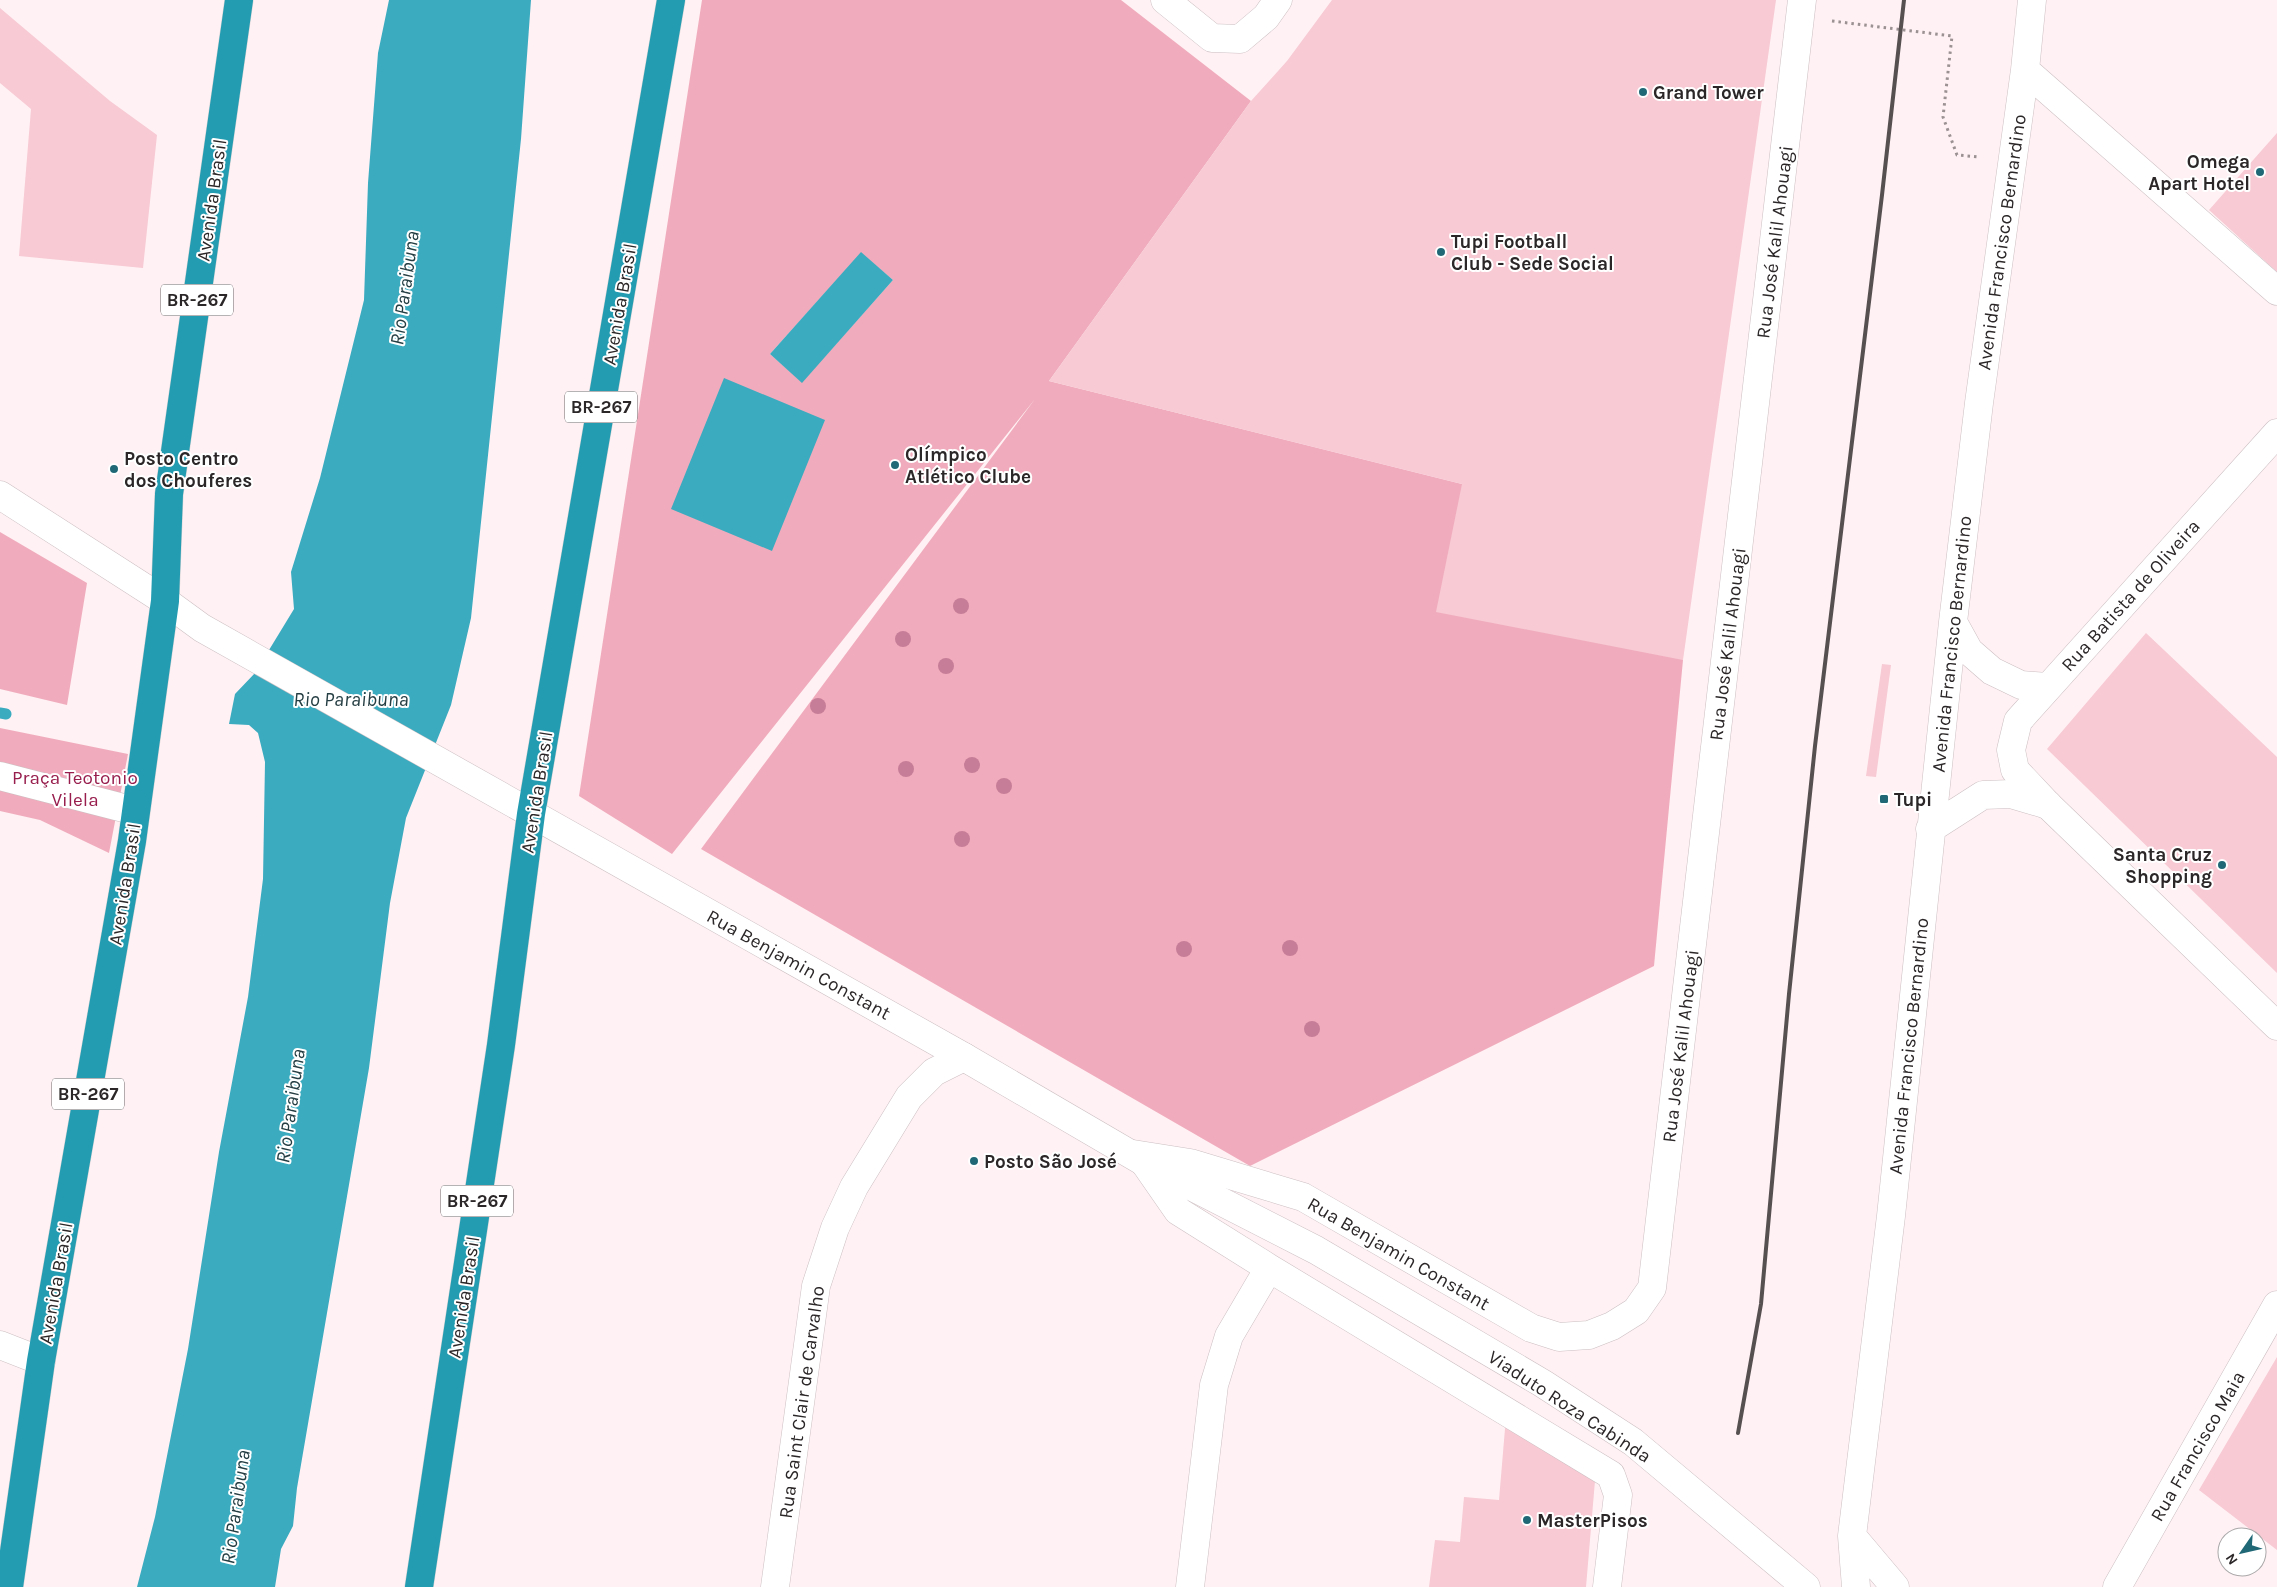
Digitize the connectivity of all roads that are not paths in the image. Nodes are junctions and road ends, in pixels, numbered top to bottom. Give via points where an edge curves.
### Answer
1 (239, 0) edge
2 (671, 0) edge
3 (1166, 0) edge
4 (2032, 0) edge
5 (1272, 8) edge
6 (1801, 9) edge
7 (2025, 70) junction
8 (2277, 291) edge
9 (2277, 433) edge
10 (0, 495) edge
11 (165, 601) junction
12 (1953, 622) junction
13 (2047, 688) junction
14 (0, 776) edge
15 (2048, 805) junction
16 (135, 811) junction
17 (531, 814) junction
18 (1930, 829) junction
19 (2277, 1026) edge
20 (964, 1057) junction
21 (1136, 1158) junction
22 (1316, 1250) joint
23 (1269, 1268) junction
24 (1652, 1288) joint
25 (2277, 1305) edge
26 (0, 1346) edge
27 (41, 1361) junction
28 (1852, 1536) junction
29 (1799, 1583) edge
30 (9, 1587) edge
31 (419, 1587) edge
32 (775, 1587) edge
33 (1190, 1587) edge
34 (1606, 1587) edge
35 (1856, 1587) edge
36 (1895, 1587) edge
37 (2117, 1587) edge

1 - 11 highway, Avenida Brasil / BR-267 via 169,494
2 - 17 highway, Avenida Brasil / BR-267
3 - 5 street via 1212,38 1240,39
4 - 7 street, Avenida Francisco Bernardino
6 - 24 street, Rua José Kalil Ahouagi
7 - 8 street
7 - 12 street, Avenida Francisco Bernardino via 1979,403
9 - 13 street, Rua Batista de Oliveira
10 - 11 street
11 - 16 highway, Avenida Brasil / BR-267
11 - 17 street, Rua Benjamin Constant via 202,628
12 - 13 street via 1970,651 1992,671 2022,685
12 - 18 street, Avenida Francisco Bernardino
13 - 15 street, Rua Batista de Oliveira via 2018,721 2011,750 2015,770
14 - 16 street
15 - 18 street via 2011,794 1983,795
15 - 19 street
16 - 27 highway, Avenida Brasil / BR-267
17 - 20 street, Rua Benjamin Constant
17 - 31 highway, Avenida Brasil / BR-267 via 501,1045
18 - 28 street, Avenida Francisco Bernardino via 1891,1216
20 - 21 street, Rua Benjamin Constant
20 - 32 street, Rua Saint Clair de Carvalho via 934,1072 909,1097 854,1187 836,1228 816,1286
21 - 22 street, Rua Benjamin Constant
21 - 23 street, Rua Benjamin Constant via 1178,1210
21 - 24 street, Rua Benjamin Constant via 1190,1163 1303,1197 1531,1328 1559,1337 1589,1335 1612,1326 1636,1311
22 - 29 street, Viaduto Roza Cabinda via 1542,1383 1633,1442
23 - 33 street via 1229,1336 1214,1385
23 - 34 street, Rua Benjamin Constant via 1611,1475 1618,1495
25 - 37 street, Rua Francisco Maia
26 - 27 street
27 - 30 highway, Avenida Brasil / BR-267
28 - 35 street, Avenida Francisco Bernardino
28 - 36 street

